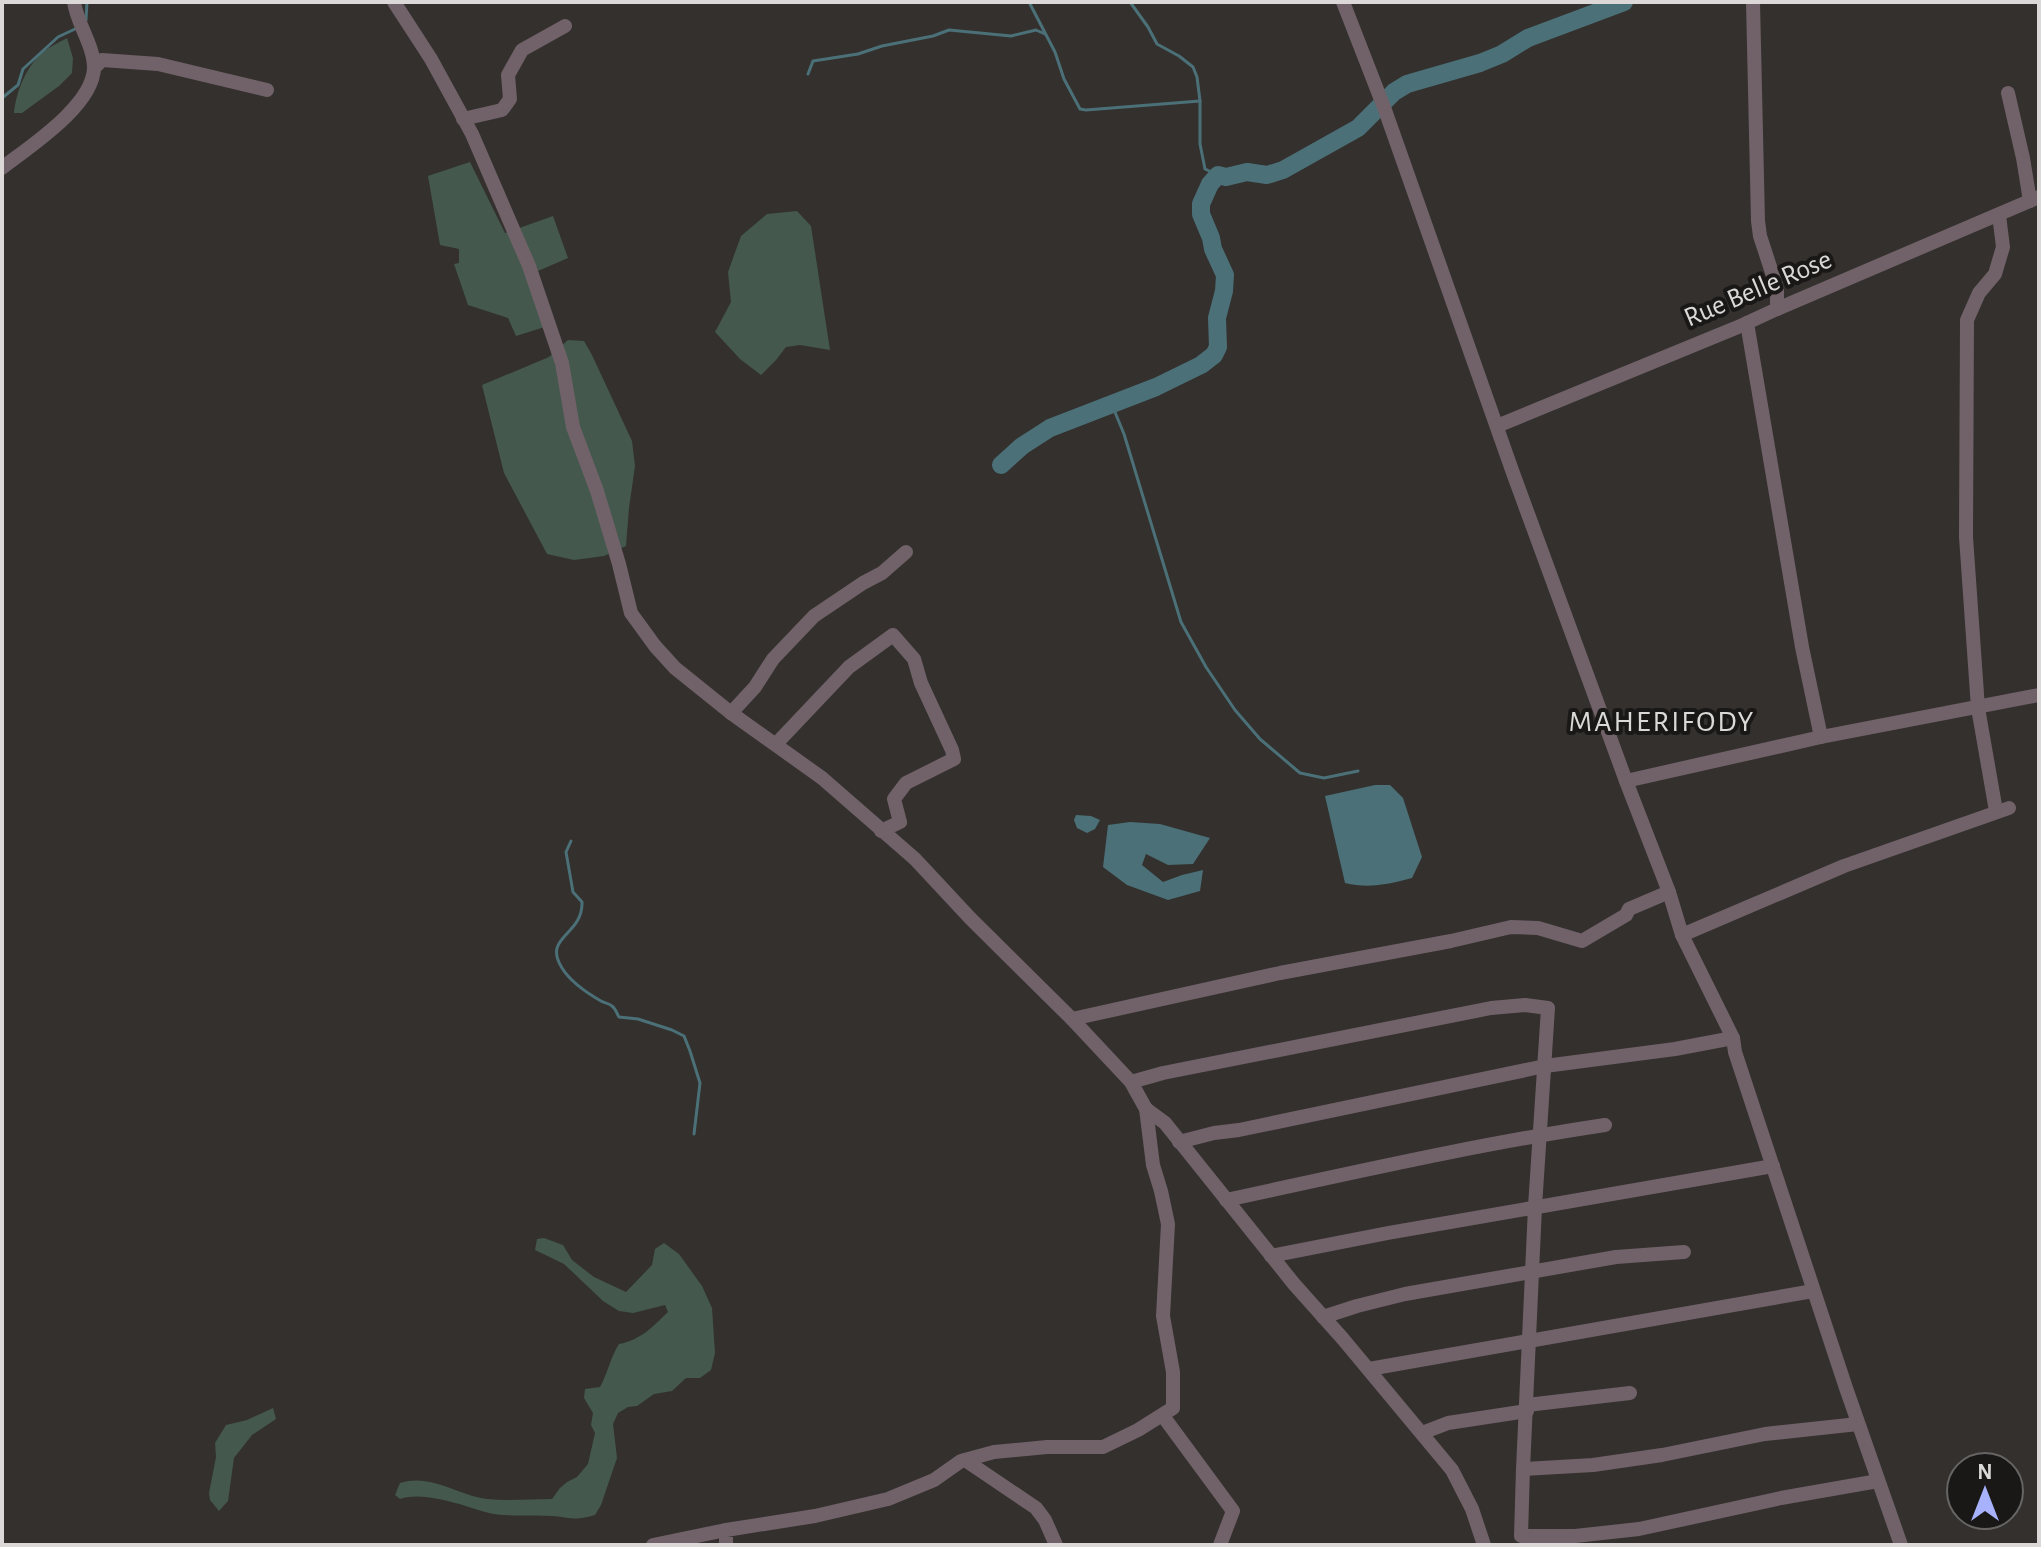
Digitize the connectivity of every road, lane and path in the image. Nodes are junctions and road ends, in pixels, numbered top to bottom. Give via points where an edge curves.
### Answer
1 (74, 2) edge
2 (394, 2) edge
3 (1343, 2) edge
4 (1753, 2) edge
5 (565, 26) dead end
6 (94, 68) junction
7 (267, 90) dead end
8 (2008, 93) dead end
9 (463, 119) junction
10 (2, 168) edge
11 (2034, 199) edge
12 (1999, 215) junction
13 (1777, 309) junction
14 (1747, 323) junction
15 (1497, 426) junction
16 (906, 552) dead end
17 (2039, 695) edge
18 (1978, 708) junction
19 (731, 713) junction
20 (1821, 737) junction
21 (776, 744) junction
22 (1626, 781) junction
23 (881, 831) junction
24 (1669, 892) junction
25 (1682, 935) junction
26 (1072, 1019) junction
27 (1733, 1038) junction
28 (1545, 1066) junction
29 (1131, 1082) junction
30 (1146, 1109) junction
31 (1605, 1125) dead end
32 (1540, 1135) junction
33 (1179, 1142) junction
34 (1773, 1166) junction
35 (1226, 1200) junction
36 (1535, 1207) junction
37 (1684, 1252) dead end
38 (1271, 1256) junction
39 (1532, 1272) junction
40 (1813, 1291) junction
41 (1323, 1317) junction
42 (1529, 1341) junction
43 (1369, 1369) junction
44 (1630, 1393) dead end
45 (1527, 1408) junction
46 (1163, 1416) junction
47 (1858, 1424) junction
48 (1422, 1433) junction
49 (965, 1460) junction
50 (1523, 1469) junction
51 (1878, 1481) junction
52 (726, 1538) edge
53 (1895, 1544) edge
54 (653, 1545) edge
55 (1056, 1545) edge
56 (1220, 1545) edge
57 (1484, 1545) edge

1 - 6 street
2 - 9 street
3 - 15 street
4 - 13 street via 1758,221 1777,288
5 - 9 street via 522,50 508,75 510,99 502,110
6 - 7 street via 102,60 158,64
6 - 10 street via 77,104
8 - 11 street
9 - 19 street via 529,266 562,363 573,427 631,613 675,668
11 - 12 street, Rue Belle Rose
12 - 13 street, Rue Belle Rose
12 - 18 street via 2003,247 1995,274 1967,320 1966,537
13 - 14 street, Rue Belle Rose
14 - 15 street, Rue Belle Rose
14 - 20 street
15 - 22 street
16 - 19 street via 814,616
17 - 18 street
18 - 20 street
18 - 25 street via 2002,809 1844,866
19 - 21 street
20 - 22 street
21 - 23 street
21 - 23 street via 849,667 893,635 914,659 954,759 906,783 894,799 900,822
22 - 24 street
23 - 26 street
24 - 25 street
24 - 26 street via 1629,909 1582,941 1538,928 1511,927
25 - 27 street
26 - 29 street
27 - 28 street
27 - 34 street
28 - 29 street via 1548,1008 1525,1005
28 - 32 street
28 - 33 street
29 - 30 street
30 - 33 street
30 - 46 street via 1168,1224 1163,1316 1173,1408
31 - 32 street
32 - 35 street
32 - 36 street
33 - 35 street
34 - 36 street
34 - 40 street
35 - 38 street
36 - 38 street
36 - 39 street
37 - 39 street
38 - 41 street
39 - 41 street via 1405,1294
39 - 42 street
40 - 42 street
40 - 47 street
41 - 43 street
42 - 43 street
42 - 45 street
43 - 48 street
44 - 45 street
45 - 48 street
45 - 50 street
46 - 49 street via 1103,1447 1047,1447
46 - 56 street via 1233,1511
47 - 50 street via 1765,1434 1593,1465
47 - 51 street
48 - 57 street via 1452,1470
49 - 52 street via 888,1499
49 - 55 street via 1036,1508
50 - 51 street via 1521,1536 1639,1529
51 - 53 street
52 - 54 street

